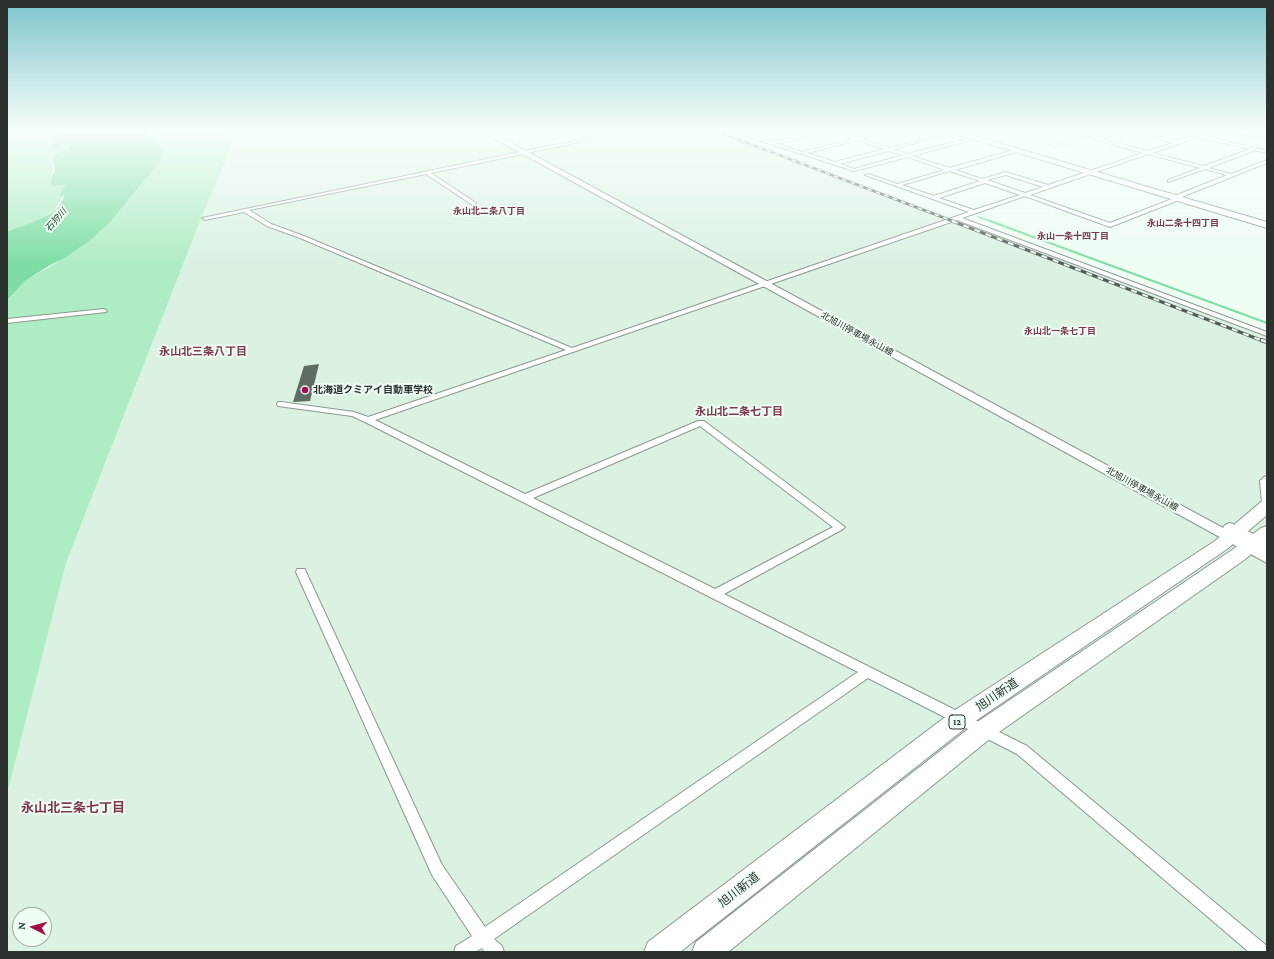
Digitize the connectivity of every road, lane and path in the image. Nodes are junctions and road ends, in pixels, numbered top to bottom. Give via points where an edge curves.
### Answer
1 (414, 176) edge
2 (432, 176) edge
3 (571, 176) edge
4 (869, 176) edge
5 (930, 176) edge
6 (968, 176) edge
7 (998, 176) edge
8 (1014, 176) edge
9 (1082, 176) edge
10 (1099, 176) edge
11 (1184, 176) edge
12 (1229, 176) edge
13 (984, 181) junction
14 (1170, 181) dead end
15 (898, 185) junction
16 (1048, 187) junction
17 (1026, 195) junction
18 (934, 198) junction
19 (1175, 198) junction
20 (474, 204) dead end
21 (245, 210) junction
22 (974, 212) junction
23 (205, 218) dead end
24 (958, 218) junction
25 (1267, 225) edge
26 (768, 282) junction
27 (104, 311) dead end
28 (7, 321) edge
29 (1267, 334) edge
30 (572, 350) junction
31 (281, 404) dead end
32 (368, 420) junction
33 (1267, 479) edge
34 (525, 498) junction
35 (1267, 503) edge
36 (1267, 506) edge
37 (1253, 542) edge
38 (301, 572) dead end
39 (715, 594) junction
40 (867, 672) junction
41 (960, 719) junction
42 (984, 730) junction
43 (483, 938) junction
44 (462, 952) edge
45 (496, 952) edge
46 (658, 952) edge
47 (706, 952) edge
48 (1261, 952) edge

1 - 21 street
2 - 20 street
3 - 26 main road, 北旭川停車場永山線
4 - 15 street
5 - 15 street
6 - 13 street
7 - 13 street
8 - 16 street
9 - 16 street
10 - 19 highway
11 - 14 street
12 - 19 street
13 - 17 street
13 - 18 street
15 - 18 street
16 - 17 street
17 - 19 street via 1110,225
17 - 22 street
18 - 22 street
19 - 25 highway
21 - 23 street
21 - 30 street via 269,225
22 - 24 street
24 - 26 street
24 - 29 street
26 - 30 street
26 - 37 main road, 北旭川停車場永山線
27 - 28 street
30 - 32 street
31 - 32 street via 354,414
32 - 34 street
33 - 35 street
34 - 39 street
34 - 39 street via 701,423 840,527
36 - 37 highway, 旭川新道 / 12
37 - 41 highway, 旭川新道 / 12
37 - 42 highway, 旭川新道 / 12
38 - 43 street via 437,870
39 - 40 street
40 - 41 street
40 - 43 street
41 - 42 street
41 - 46 highway, 旭川新道 / 12
42 - 47 highway, 旭川新道 / 12
42 - 48 street via 1022,750
43 - 44 street
43 - 45 street

